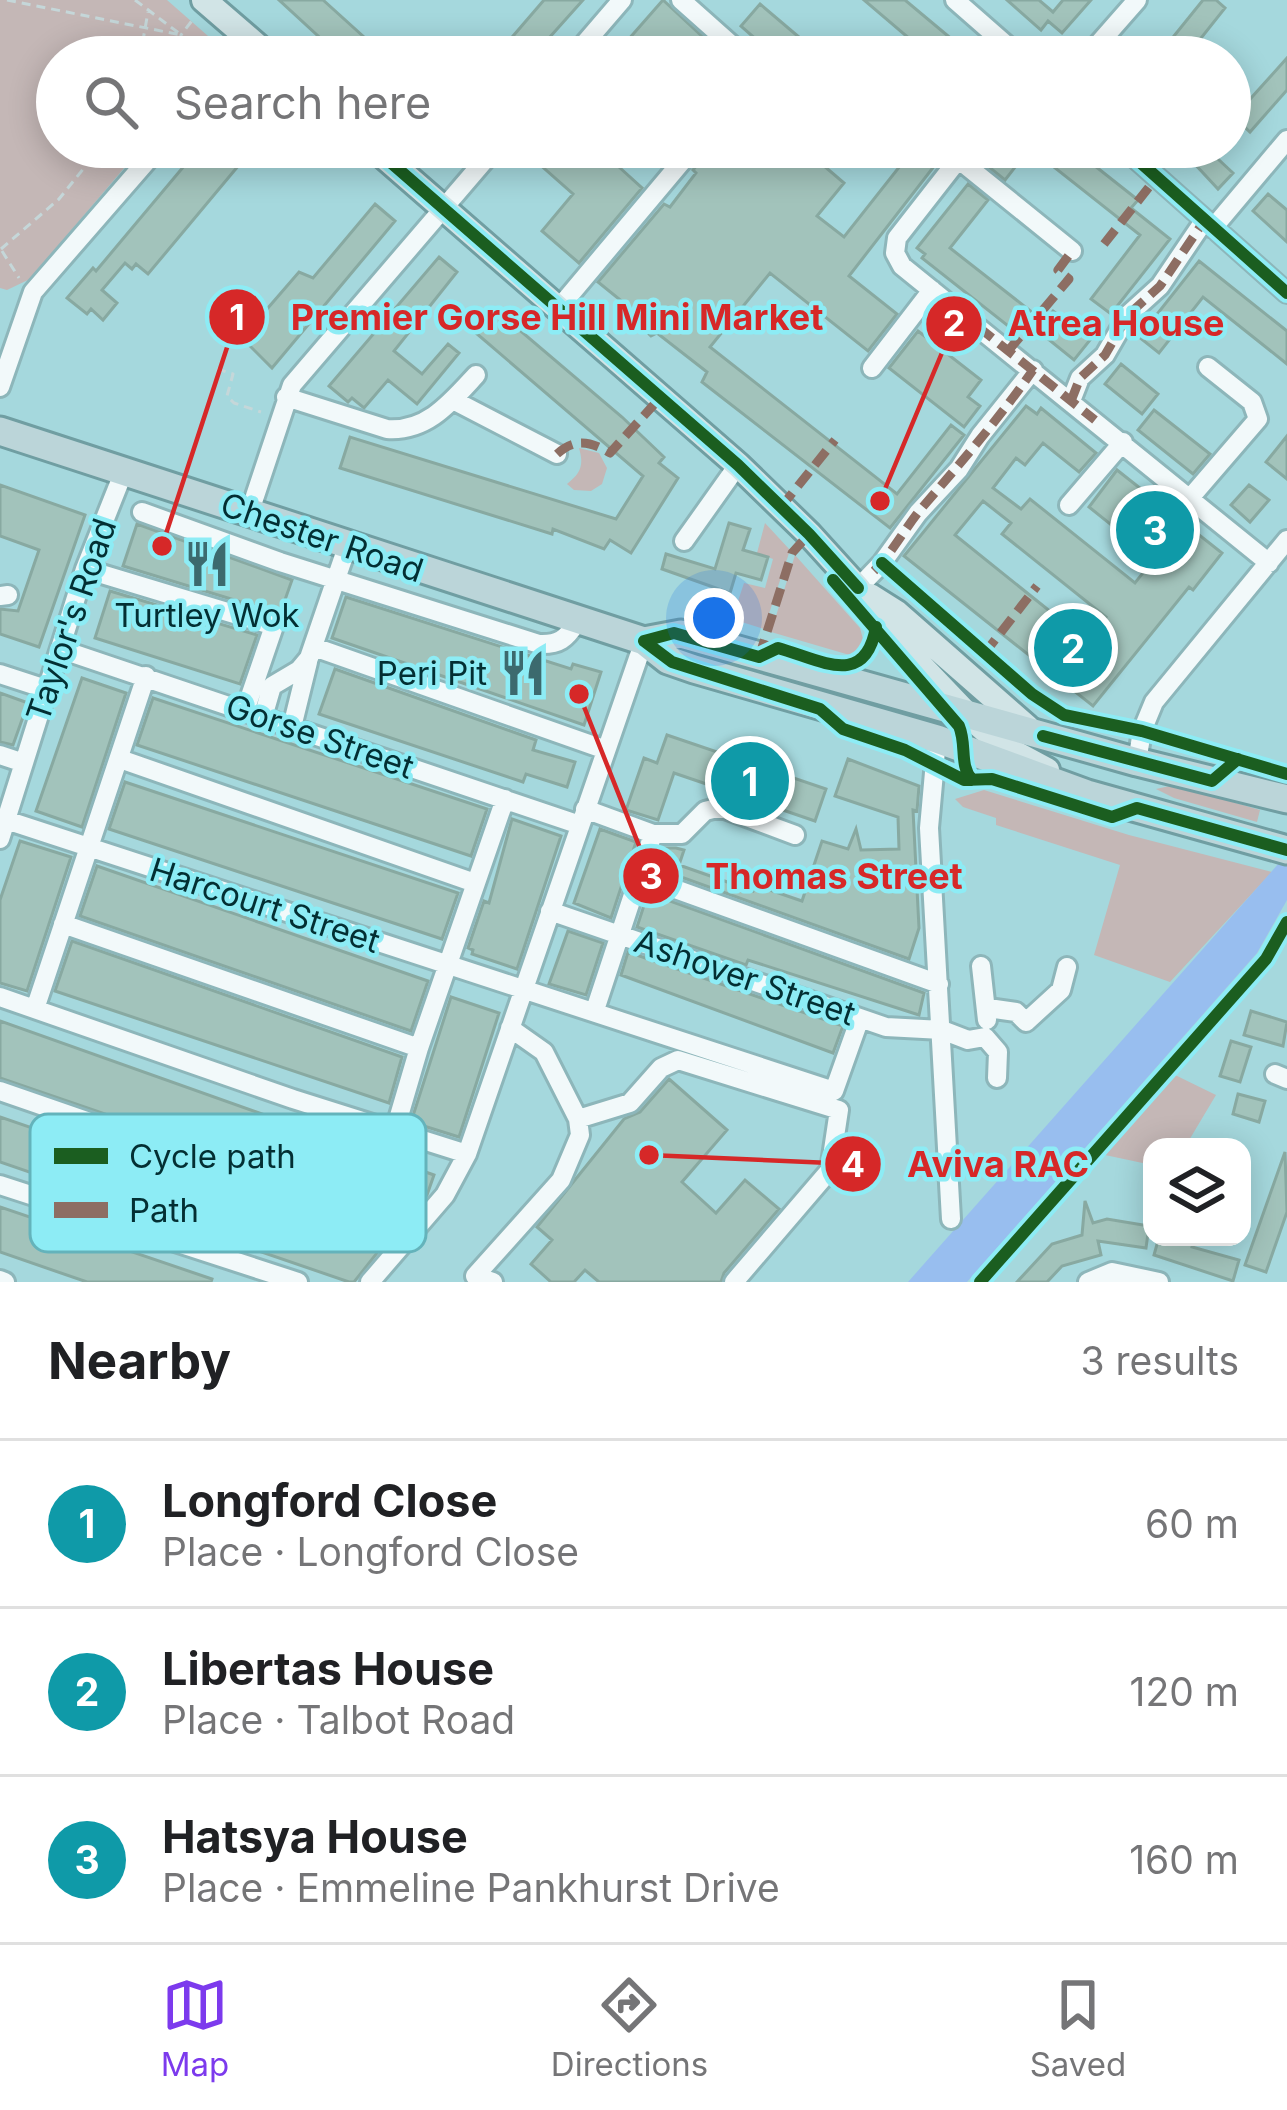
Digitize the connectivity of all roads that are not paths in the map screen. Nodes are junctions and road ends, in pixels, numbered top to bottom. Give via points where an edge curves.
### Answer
1 (622, 0) edge
2 (681, 0) edge
3 (955, 0) edge
4 (1137, 0) edge
5 (206, 2) edge
6 (237, 36) edge
7 (591, 36) edge
8 (721, 36) edge
9 (996, 36) edge
10 (1105, 36) edge
11 (1287, 140) edge
12 (140, 168) edge
13 (397, 168) edge
14 (478, 168) edge
15 (676, 168) edge
16 (951, 168) edge
17 (980, 168) edge
18 (1146, 168) edge
19 (444, 209) junction
20 (1209, 224) junction
21 (1072, 251) dead end
22 (932, 290) junction
23 (1287, 292) edge
24 (558, 309) junction
25 (1208, 367) dead end
26 (872, 368) dead end
27 (1033, 370) junction
28 (476, 375) dead end
29 (0, 387) edge
30 (286, 397) junction
31 (454, 400) junction
32 (1071, 401) junction
33 (0, 430) edge
34 (1123, 442) junction
35 (557, 454) dead end
36 (738, 465) junction
37 (124, 471) junction
38 (1190, 498) junction
39 (1070, 505) dead end
40 (250, 511) junction
41 (142, 512) dead end
42 (293, 527) junction
43 (1287, 540) edge
44 (684, 541) dead end
45 (347, 547) junction
46 (280, 562) junction
47 (1269, 563) junction
48 (86, 568) junction
49 (336, 579) junction
50 (858, 588) junction
51 (577, 622) junction
52 (644, 641) junction
53 (60, 649) junction
54 (312, 652) junction
55 (0, 674) edge
56 (146, 676) junction
57 (46, 689) junction
58 (923, 703) junction
59 (254, 714) junction
60 (968, 715) junction
61 (292, 727) junction
62 (1043, 736) junction
63 (937, 739) junction
64 (606, 750) junction
65 (0, 755) edge
66 (120, 759) junction
67 (1137, 762) junction
68 (24, 763) junction
69 (1088, 794) junction
70 (505, 799) junction
71 (1287, 799) edge
72 (1154, 813) junction
73 (583, 817) junction
74 (3, 829) edge
75 (652, 834) junction
76 (795, 835) dead end
77 (1273, 846) edge
78 (89, 848) junction
79 (639, 876) junction
80 (476, 883) junction
81 (550, 911) junction
82 (63, 924) junction
83 (619, 933) junction
84 (449, 966) junction
85 (981, 966) dead end
86 (1067, 968) dead end
87 (939, 984) junction
88 (524, 989) junction
89 (0, 998) edge
90 (34, 1009) junction
91 (988, 1009) junction
92 (595, 1010) junction
93 (860, 1018) junction
94 (1026, 1022) junction
95 (510, 1028) junction
96 (942, 1030) junction
97 (992, 1044) junction
98 (419, 1048) junction
99 (997, 1078) dead end
100 (0, 1091) edge
101 (67, 1114) edge
102 (339, 1114) edge
103 (400, 1114) edge
104 (578, 1119) junction
105 (426, 1142) edge
106 (466, 1154) junction
107 (0, 1185) edge
108 (30, 1195) edge
109 (426, 1219) edge
110 (951, 1219) dead end
111 (206, 1252) edge
112 (398, 1252) edge
113 (298, 1282) edge
114 (370, 1282) edge
115 (493, 1282) edge
116 (734, 1282) edge
117 (1088, 1282) edge
118 (1159, 1282) edge

1 - 7 street
2 - 8 street
3 - 9 street
4 - 10 street
5 - 6 main road
11 - 20 street
12 - 29 street via 33,292
13 - 19 main road
14 - 19 street
15 - 24 street
16 - 22 street via 897,238 902,266
17 - 21 street
18 - 20 street
19 - 24 main road
19 - 30 street
20 - 23 street
20 - 32 street via 1128,315
22 - 26 street
22 - 27 street
24 - 36 main road
25 - 38 street via 1252,402 1258,419
27 - 32 street
27 - 50 street
28 - 31 street
30 - 31 street via 404,430
30 - 40 street
31 - 35 street
32 - 34 street
33 - 37 highway, Chester Road
34 - 38 street
34 - 39 street
36 - 44 street
36 - 50 main road
37 - 40 highway, Chester Road
37 - 48 street, Taylor's Road
38 - 47 street
40 - 42 highway, Chester Road
41 - 46 street
42 - 45 highway, Chester Road
42 - 46 street
43 - 47 street
45 - 49 street
45 - 51 highway, Chester Road
46 - 49 street
47 - 67 street via 1154,702
48 - 53 street, Taylor's Road
48 - 59 street via 274,626
49 - 51 street via 539,644 567,638
49 - 54 street
50 - 60 main road
50 - 62 main road
51 - 52 highway, Chester Road
52 - 58 highway, Chester Road via 681,634
52 - 63 highway, Chester Road via 682,665
52 - 64 street
53 - 56 street, Gorse Street
53 - 57 street, Taylor's Road
54 - 59 street
54 - 61 street
54 - 64 street
55 - 57 street
56 - 59 street, Gorse Street
56 - 66 street
57 - 68 street, Taylor's Road
58 - 60 highway, Chester Road
58 - 63 highway
59 - 61 street, Gorse Street
60 - 62 highway, Chester Road
60 - 69 main road via 1004,747
61 - 70 street, Gorse Street
62 - 67 highway, Chester Road
63 - 69 highway, Chester Road
63 - 87 street via 928,828
64 - 73 street
65 - 68 street
66 - 78 street
66 - 80 street
67 - 71 highway, Chester Road
67 - 72 highway
68 - 74 street, Taylor's Road
69 - 72 highway, Chester Road
70 - 73 street, Gorse Street
70 - 80 street
72 - 77 highway, Chester Road
73 - 75 street, Gorse Street
73 - 81 street
74 - 78 street, Harcourt Street
75 - 76 street via 682,834 705,811 725,809
75 - 79 street
78 - 82 street
78 - 84 street, Harcourt Street
79 - 83 street
79 - 87 street
80 - 84 street
81 - 83 street, Ashover Street
81 - 88 street
82 - 90 street
82 - 98 street
83 - 92 street
83 - 93 street, Ashover Street
84 - 88 street, Harcourt Street
84 - 98 street
85 - 91 street
86 - 94 street via 1061,990
87 - 96 street
88 - 92 street, Harcourt Street
88 - 95 street
89 - 90 street
90 - 102 street
91 - 94 street via 1016,1012
91 - 97 street
92 - 93 street, Harcourt Street via 834,1091
93 - 96 street, Ashover Street
94 - 97 street
95 - 104 street via 544,1052
95 - 106 street
96 - 97 street, Ashover Street
96 - 110 street
97 - 99 street
98 - 103 street
100 - 101 street
104 - 115 street via 580,1136 561,1180 475,1276
104 - 116 street via 630,1102 678,1060 839,1110 830,1170
105 - 106 street
106 - 109 street
107 - 108 street
111 - 113 street
112 - 114 street
117 - 118 street via 1112,1272

